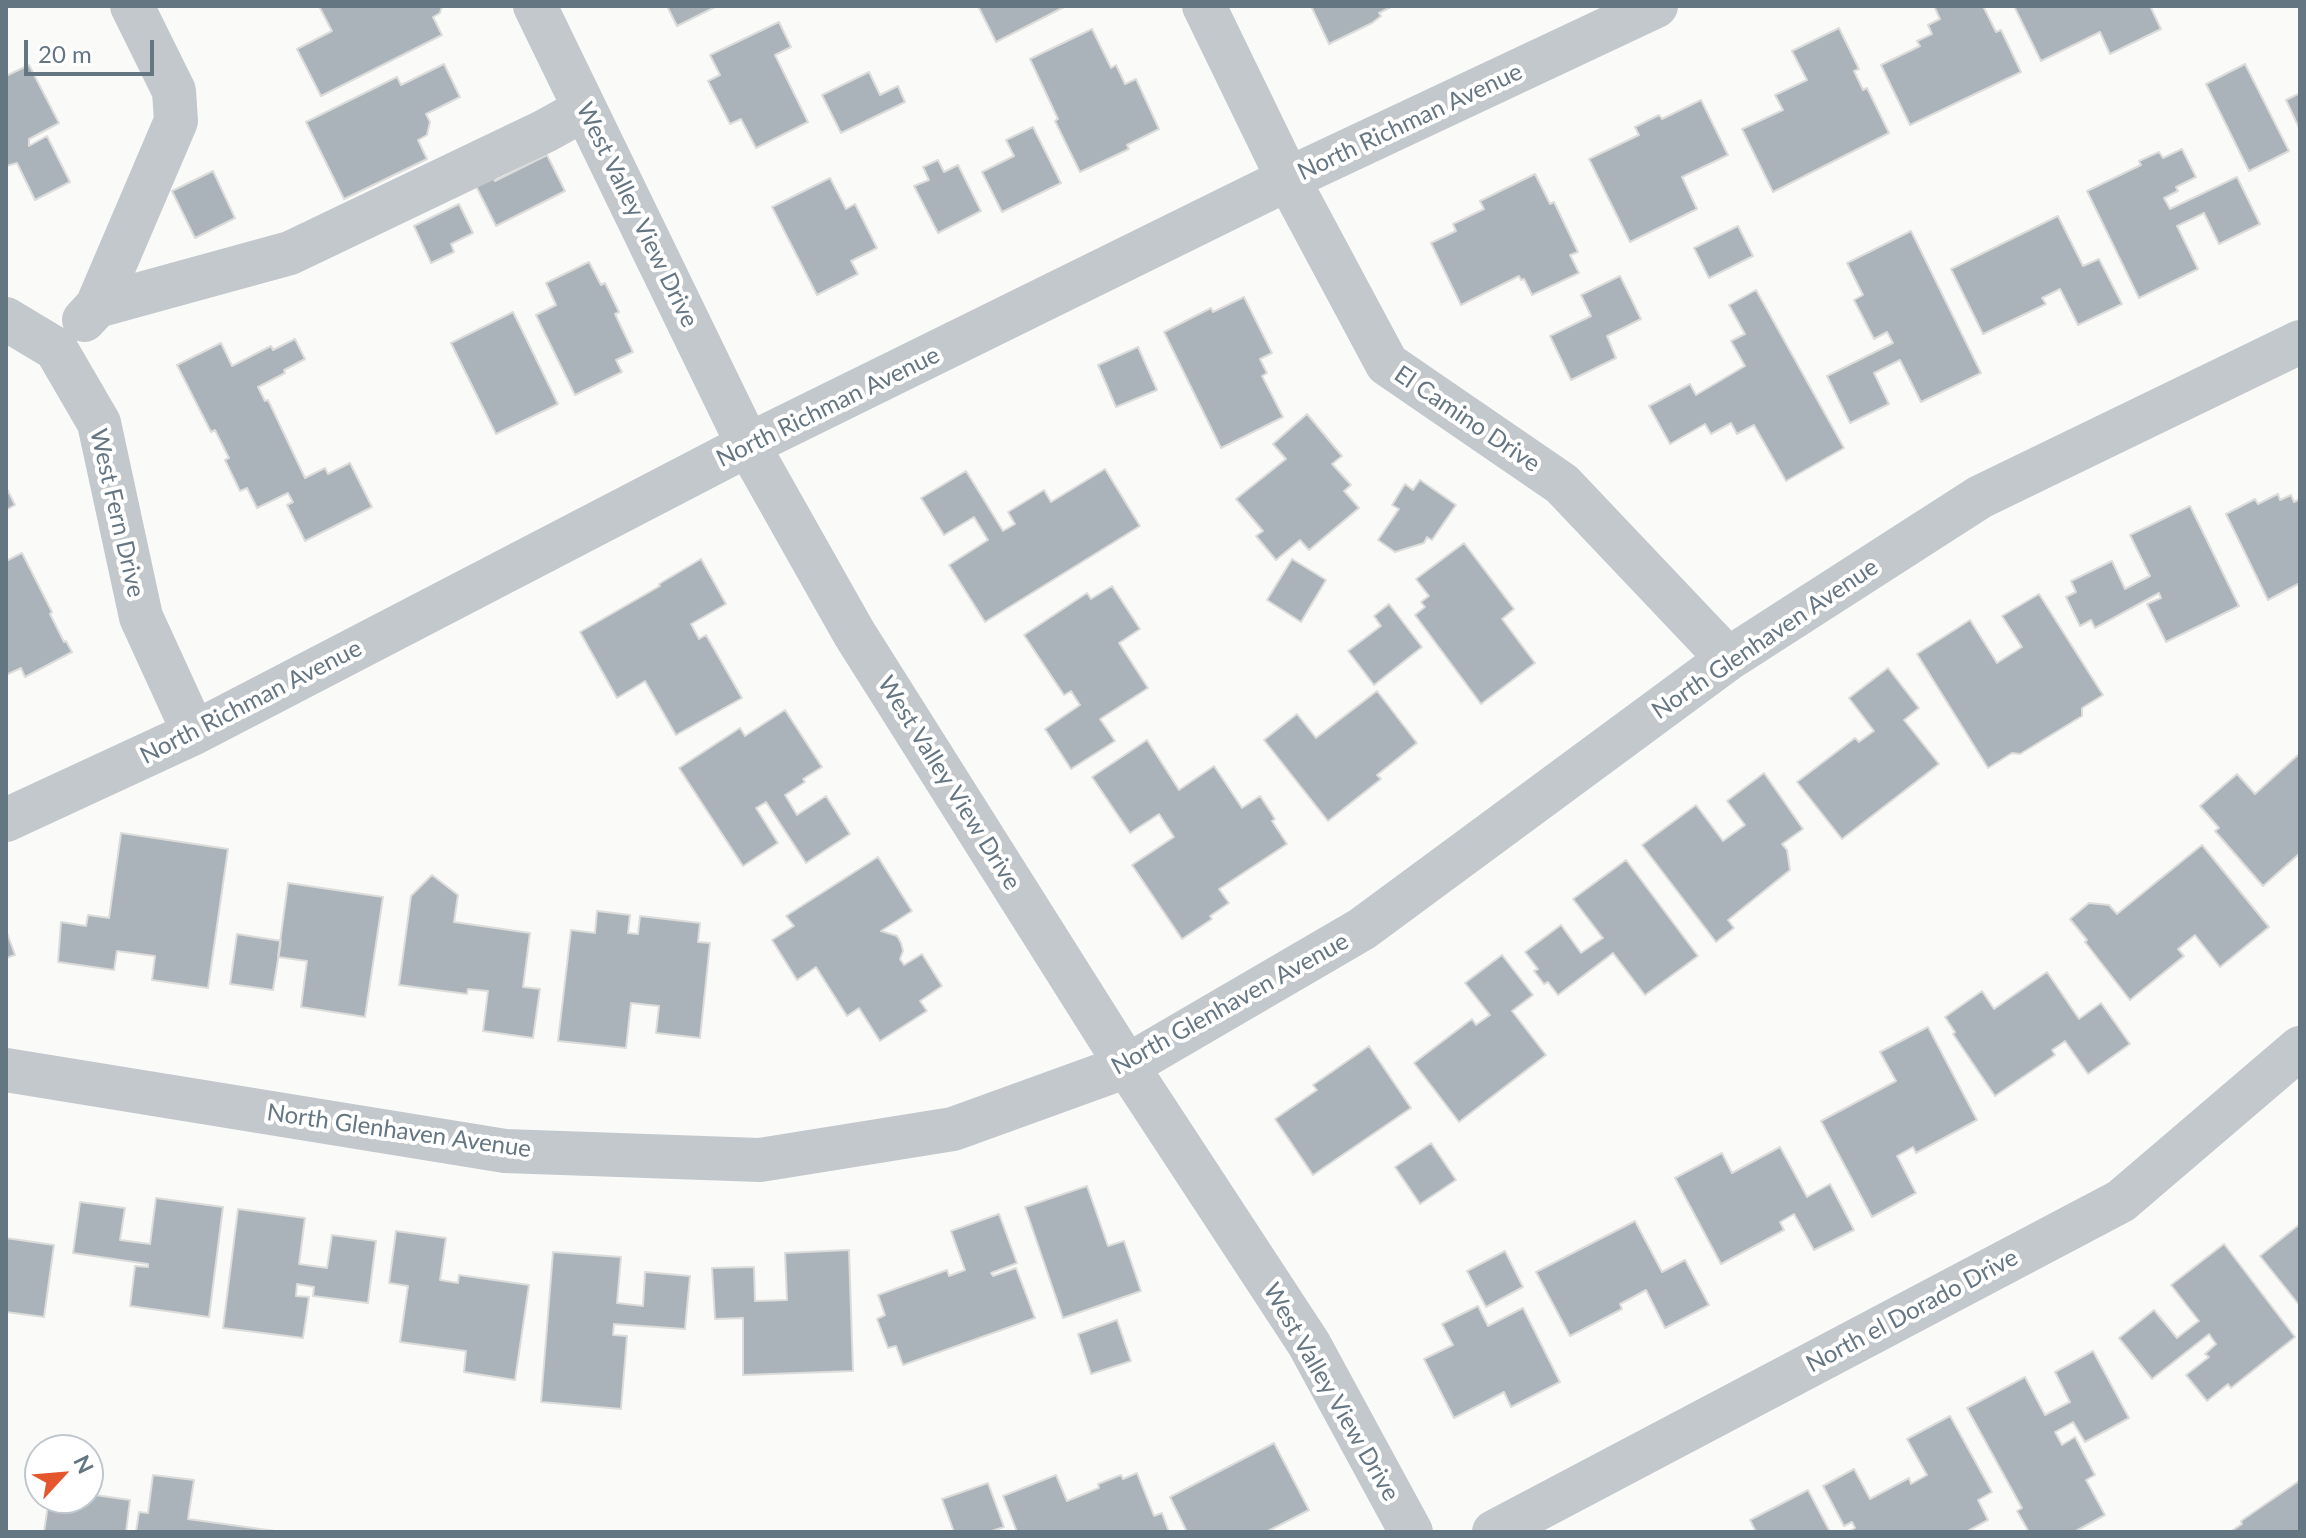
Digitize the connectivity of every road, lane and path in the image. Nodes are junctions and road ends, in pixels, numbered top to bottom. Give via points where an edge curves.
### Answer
1 (132, 6) edge
2 (535, 6) edge
3 (1204, 6) edge
4 (1656, 6) edge
5 (585, 109) junction
6 (1288, 179) junction
7 (97, 306) junction
8 (6, 319) edge
9 (2300, 342) edge
10 (56, 349) junction
11 (748, 445) junction
12 (1728, 659) junction
13 (194, 733) junction
14 (6, 820) edge
15 (2300, 1048) edge
16 (1127, 1066) junction
17 (6, 1070) edge
18 (1411, 1532) edge
19 (1494, 1532) edge

1 - 7 street via 174,91 176,121
2 - 5 street, West Valley View Drive
3 - 6 street, El Camino Drive
4 - 6 street, North Richman Avenue
5 - 7 street via 290,253
5 - 11 street, West Valley View Drive
6 - 11 street, North Richman Avenue
6 - 12 street, El Camino Drive via 1387,364 1562,484
7 - 10 street
8 - 10 street, West Fern Drive
9 - 12 street, North Glenhaven Avenue via 1980,497
10 - 13 street, West Fern Drive via 99,423 141,617
11 - 13 street, North Richman Avenue
11 - 16 street, West Valley View Drive via 854,633
12 - 16 street, North Glenhaven Avenue via 1362,929
13 - 14 street, North Richman Avenue
15 - 19 street, North el Dorado Drive via 2121,1201
16 - 17 street, North Glenhaven Avenue via 953,1129 760,1160 505,1151
16 - 18 street, West Valley View Drive via 1309,1344

